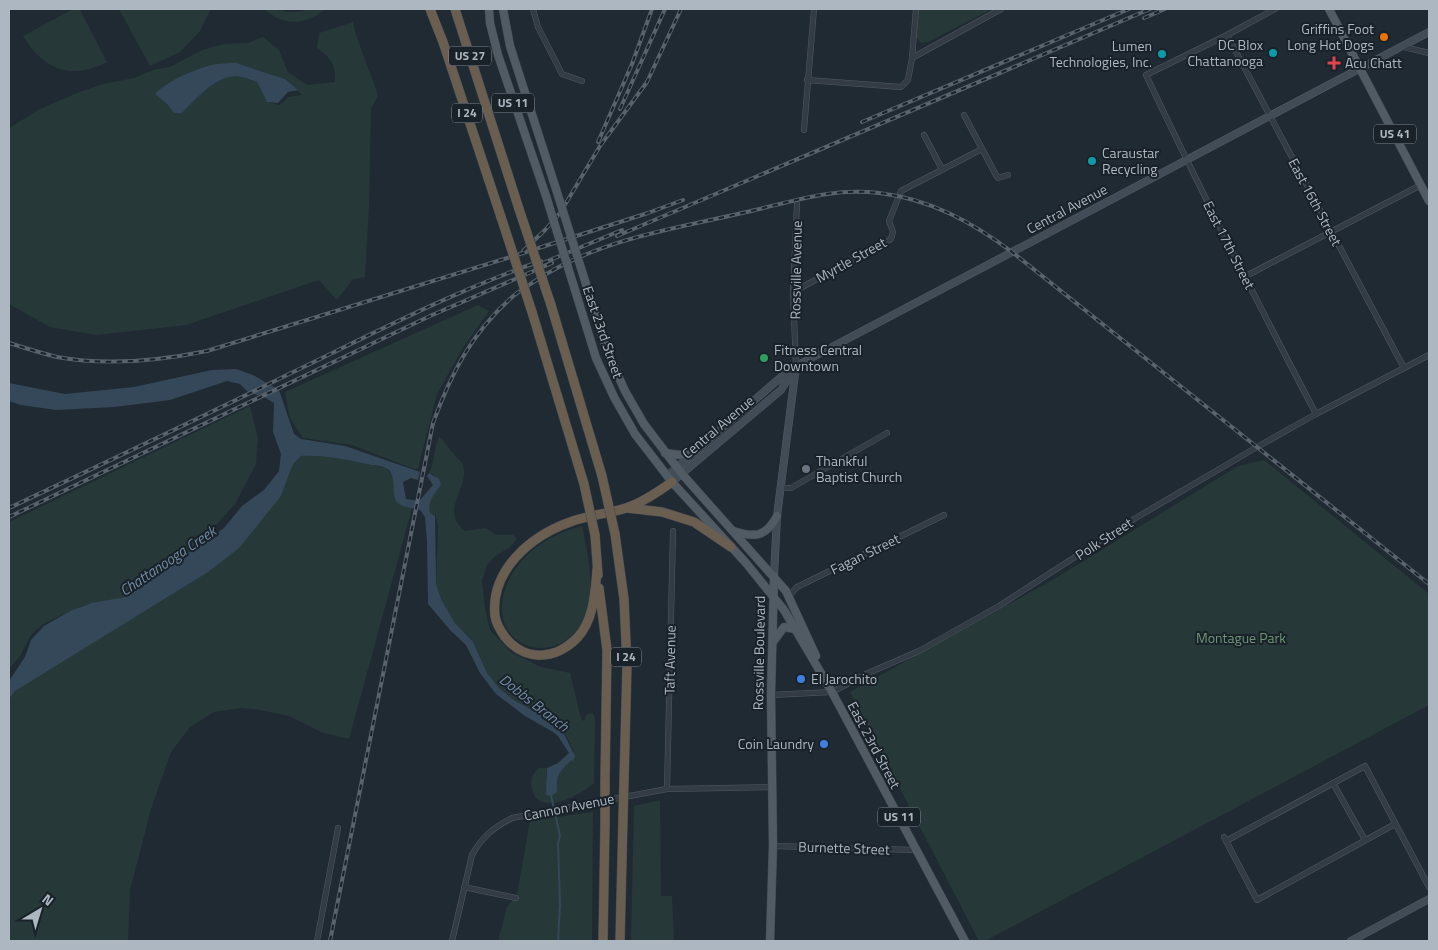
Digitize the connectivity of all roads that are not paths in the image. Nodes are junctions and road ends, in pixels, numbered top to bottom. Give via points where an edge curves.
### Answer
1 (430, 9) edge
2 (449, 9) edge
3 (455, 9) edge
4 (489, 9) edge
5 (503, 9) edge
6 (533, 9) edge
7 (814, 9) edge
8 (916, 9) edge
9 (1001, 9) edge
10 (1275, 9) edge
11 (1329, 9) edge
12 (1429, 32) edge
13 (1228, 35) junction
14 (1404, 47) junction
15 (1429, 53) edge
16 (912, 58) junction
17 (1360, 68) junction
18 (582, 80) dead end
19 (807, 80) junction
20 (484, 104) junction
21 (964, 116) dead end
22 (1270, 117) junction
23 (804, 130) dead end
24 (924, 135) dead end
25 (982, 149) junction
26 (1187, 161) junction
27 (942, 169) junction
28 (1008, 175) dead end
29 (1421, 185) junction
30 (1429, 201) edge
31 (797, 204) dead end
32 (1330, 231) junction
33 (1244, 277) junction
34 (793, 292) junction
35 (1429, 355) edge
36 (796, 366) junction
37 (1404, 368) junction
38 (1316, 414) junction
39 (887, 433) dead end
40 (697, 450) junction
41 (665, 453) junction
42 (679, 471) junction
43 (670, 479) junction
44 (781, 488) junction
45 (627, 508) junction
46 (944, 515) dead end
47 (777, 516) junction
48 (673, 531) dead end
49 (734, 531) junction
50 (731, 547) junction
51 (597, 570) junction
52 (774, 576) junction
53 (772, 594) junction
54 (789, 596) junction
55 (795, 628) junction
56 (772, 644) junction
57 (832, 692) junction
58 (771, 695) junction
59 (1333, 783) junction
60 (771, 787) junction
61 (667, 789) junction
62 (1395, 824) junction
63 (338, 828) dead end
64 (1365, 840) junction
65 (772, 846) junction
66 (916, 850) junction
67 (464, 887) junction
68 (1429, 887) edge
69 (516, 898) dead end
70 (1429, 899) edge
71 (317, 941) edge
72 (452, 941) edge
73 (602, 941) edge
74 (620, 941) edge
75 (770, 941) edge
76 (965, 941) edge
77 (1351, 941) edge

1 - 51 highway, I 24, bridge via 532,312 584,484 595,535
2 - 20 highway, I 24
3 - 20 highway, US 27
4 - 43 main road, East 23rd Street / US 11, bridge via 498,55 596,358 635,434
5 - 41 main road, East 23rd Street / US 11, bridge via 510,46 604,340 625,391
6 - 18 street via 538,27 562,74
7 - 19 street
8 - 16 street
9 - 16 street
10 - 13 street
11 - 17 main road, US 41
12 - 14 main road, Central Avenue
13 - 22 street, East 16th Street
13 - 26 street, East 17th Street via 1146,75
14 - 15 street
14 - 17 main road, Central Avenue
16 - 19 street via 908,80 901,87
17 - 22 main road, Central Avenue
17 - 29 main road, US 41
19 - 23 street
20 - 74 highway, I 24, bridge via 551,306 602,476 615,534 624,599 627,665
21 - 25 street
22 - 26 main road, Central Avenue
22 - 32 street, East 16th Street
24 - 27 street
25 - 27 street, Myrtle Street
25 - 28 street via 998,178
26 - 33 street, East 17th Street
26 - 36 main road, Central Avenue
27 - 34 street, Myrtle Street via 901,191 890,221 891,239
29 - 30 main road, US 41
29 - 32 street
31 - 34 street, Rossville Avenue
32 - 33 street
32 - 37 street, East 16th Street
33 - 38 street, East 17th Street
34 - 36 street, Rossville Avenue
35 - 37 street, Polk Street
36 - 40 main road, Central Avenue
36 - 42 main road, Central Avenue via 781,390
36 - 44 main road, Rossville Boulevard
37 - 38 street, Polk Street
38 - 57 street, Polk Street via 1134,519 954,632
39 - 44 street via 791,488
40 - 41 main road via 680,455
40 - 42 main road, Central Avenue
41 - 42 main road, East 23rd Street / US 11
42 - 43 main road, Central Avenue
42 - 49 main road, East 23rd Street / US 11
43 - 45 highway via 655,494
43 - 50 main road, East 23rd Street / US 11
44 - 47 main road, Rossville Boulevard
45 - 50 highway via 662,512 694,522
45 - 51 highway via 571,521 521,551 501,579 495,616 499,629 511,644 525,653 556,653 578,637 589,619
46 - 54 street, Fagan Street via 797,587
47 - 49 main road via 769,527 754,536
47 - 52 main road, Rossville Boulevard
48 - 61 street, Taft Avenue
49 - 52 main road, East 23rd Street / US 11
50 - 53 main road, East 23rd Street / US 11
51 - 73 highway, I 24, bridge via 607,650
52 - 53 main road, Rossville Boulevard
52 - 54 main road, East 23rd Street / US 11
53 - 55 main road, East 23rd Street / US 11
53 - 56 main road, Rossville Boulevard
54 - 57 main road, East 23rd Street / US 11
55 - 56 main road via 784,627
55 - 57 main road, East 23rd Street / US 11
56 - 58 main road, Rossville Boulevard
57 - 58 street, Polk Street
57 - 66 main road, East 23rd Street / US 11
58 - 60 main road, Rossville Boulevard
59 - 62 street via 1365,766
59 - 64 street
59 - 64 street via 1225,839 1257,900
60 - 61 street, Cannon Avenue
60 - 65 main road, Rossville Boulevard
61 - 67 street, Cannon Avenue via 512,818 490,830 479,842 472,855
62 - 64 street
62 - 68 street
63 - 71 street
65 - 66 street, Burnette Street
65 - 75 main road, Rossville Boulevard
66 - 76 main road, East 23rd Street / US 11
67 - 69 street
67 - 72 street, Cannon Avenue
70 - 77 main road

